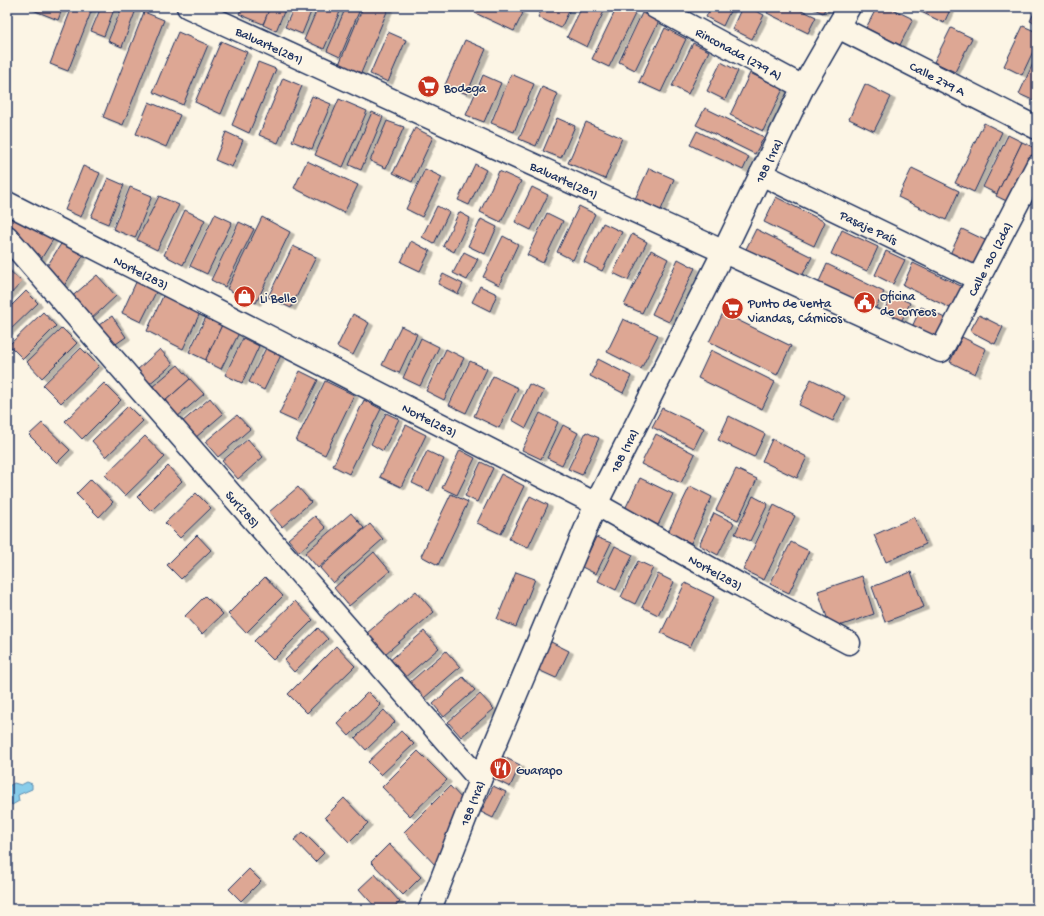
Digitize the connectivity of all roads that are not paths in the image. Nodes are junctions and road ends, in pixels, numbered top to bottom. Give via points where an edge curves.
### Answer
1 (188, 7) edge
2 (655, 7) edge
3 (848, 7) edge
4 (838, 27) junction
5 (803, 87) junction
6 (1037, 128) edge
7 (1037, 166) edge
8 (761, 174) junction
9 (7, 203) edge
10 (7, 237) edge
11 (724, 251) junction
12 (978, 279) junction
13 (941, 351) joint
14 (596, 504) junction
15 (849, 643) dead end
16 (480, 780) junction
17 (430, 909) edge

1 - 11 street, Baluarte(281)
2 - 5 street, Rinconada (279 A)
3 - 4 street, 188 (1ra)
4 - 5 street, 188 (1ra)
4 - 6 street, Calle 279 A
5 - 8 street, 188 (1ra)
7 - 12 street, Calle 180 (2da)
8 - 11 street, 188 (1ra)
8 - 12 street, Pasaje País
9 - 14 street, Norte(283)
10 - 16 street, Sur(285)
11 - 13 street, Baluarte(281)
11 - 14 street, 188 (1ra)
12 - 13 street, Calle 180 (2da)
14 - 15 street, Norte(283)
14 - 16 street, 188 (1ra)
16 - 17 street, 188 (1ra)

